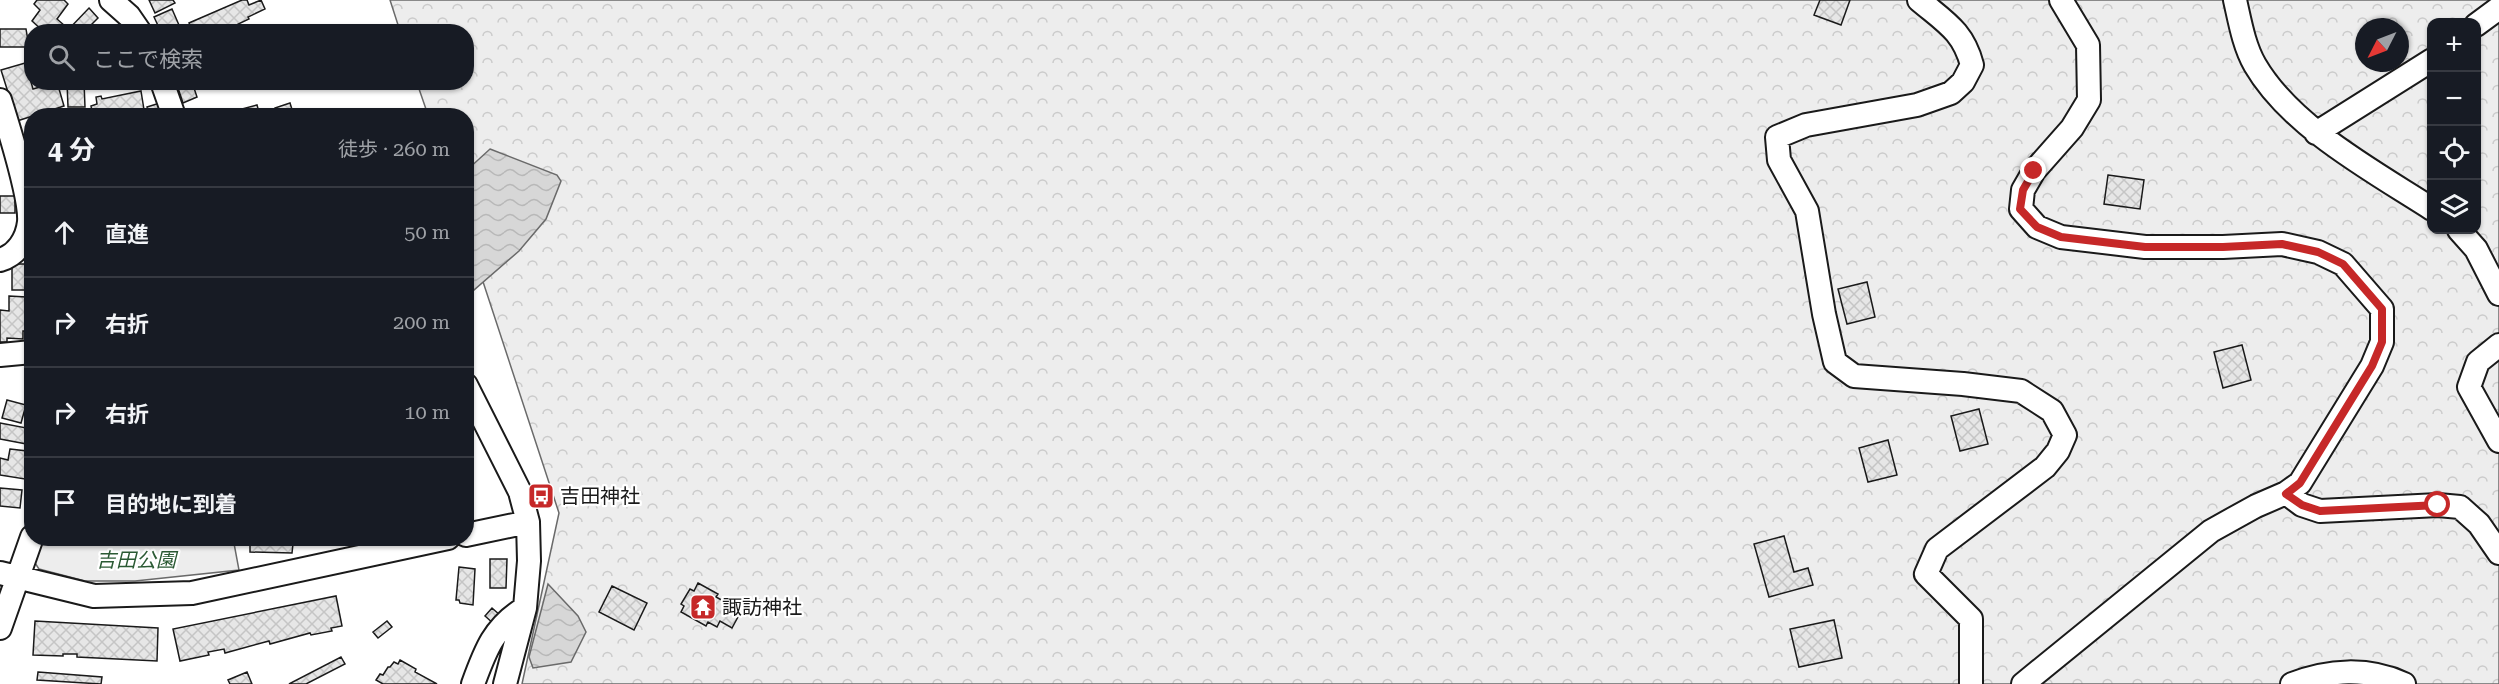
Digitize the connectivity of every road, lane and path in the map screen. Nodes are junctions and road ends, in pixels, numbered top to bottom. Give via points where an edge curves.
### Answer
1 (1919, 0) edge
2 (2061, 0) edge
3 (2235, 0) edge
4 (119, 2) edge
5 (2499, 8) edge
6 (2481, 21) edge
7 (134, 24) edge
8 (2427, 63) edge
9 (165, 90) edge
10 (0, 100) edge
11 (171, 108) edge
12 (2316, 133) junction
13 (24, 191) edge
14 (2427, 206) edge
15 (2463, 234) edge
16 (24, 238) edge
17 (0, 260) edge
18 (2499, 294) edge
19 (2499, 345) edge
20 (24, 353) edge
21 (0, 355) edge
22 (474, 401) edge
23 (2499, 441) edge
24 (2286, 494) junction
25 (528, 522) junction
26 (474, 533) edge
27 (26, 546) edge
28 (411, 546) edge
29 (2499, 553) edge
30 (8, 576) edge
31 (525, 608) junction
32 (0, 628) edge
33 (2378, 680) edge
34 (472, 684) edge
35 (505, 684) edge
36 (1971, 684) edge
37 (2023, 684) edge
38 (2292, 684) edge
39 (2404, 684) edge

1 - 36 street via 1967,46 1972,65 1963,82 1950,93 1917,105 1806,125 1777,137 1779,160 1807,211 1835,362 1854,376 2021,391 2052,411 2065,435 2058,452 2045,467 1937,549 1926,574 1971,619
2 - 24 street via 2088,45 2089,100 2023,190 2020,209 2037,227 2061,237 2145,247 2282,244 2318,252 2343,264 2382,309 2382,342 2372,366 2300,483
3 - 12 street via 2245,42 2256,66
4 - 7 street
5 - 6 street
8 - 12 street
9 - 11 street
10 - 13 street
12 - 14 street
15 - 18 street via 2476,249
16 - 17 street via 17,250
19 - 23 street via 2478,362 2469,387
20 - 21 street
22 - 25 street via 520,492
24 - 29 street via 2320,511 2460,507 2479,524
24 - 37 street via 2211,531
25 - 26 street
25 - 31 street
27 - 30 street
28 - 30 street via 192,593 94,596
30 - 32 street
31 - 34 street via 509,617 495,635
31 - 35 street
33 - 38 street via 2351,671 2311,676
33 - 39 street

